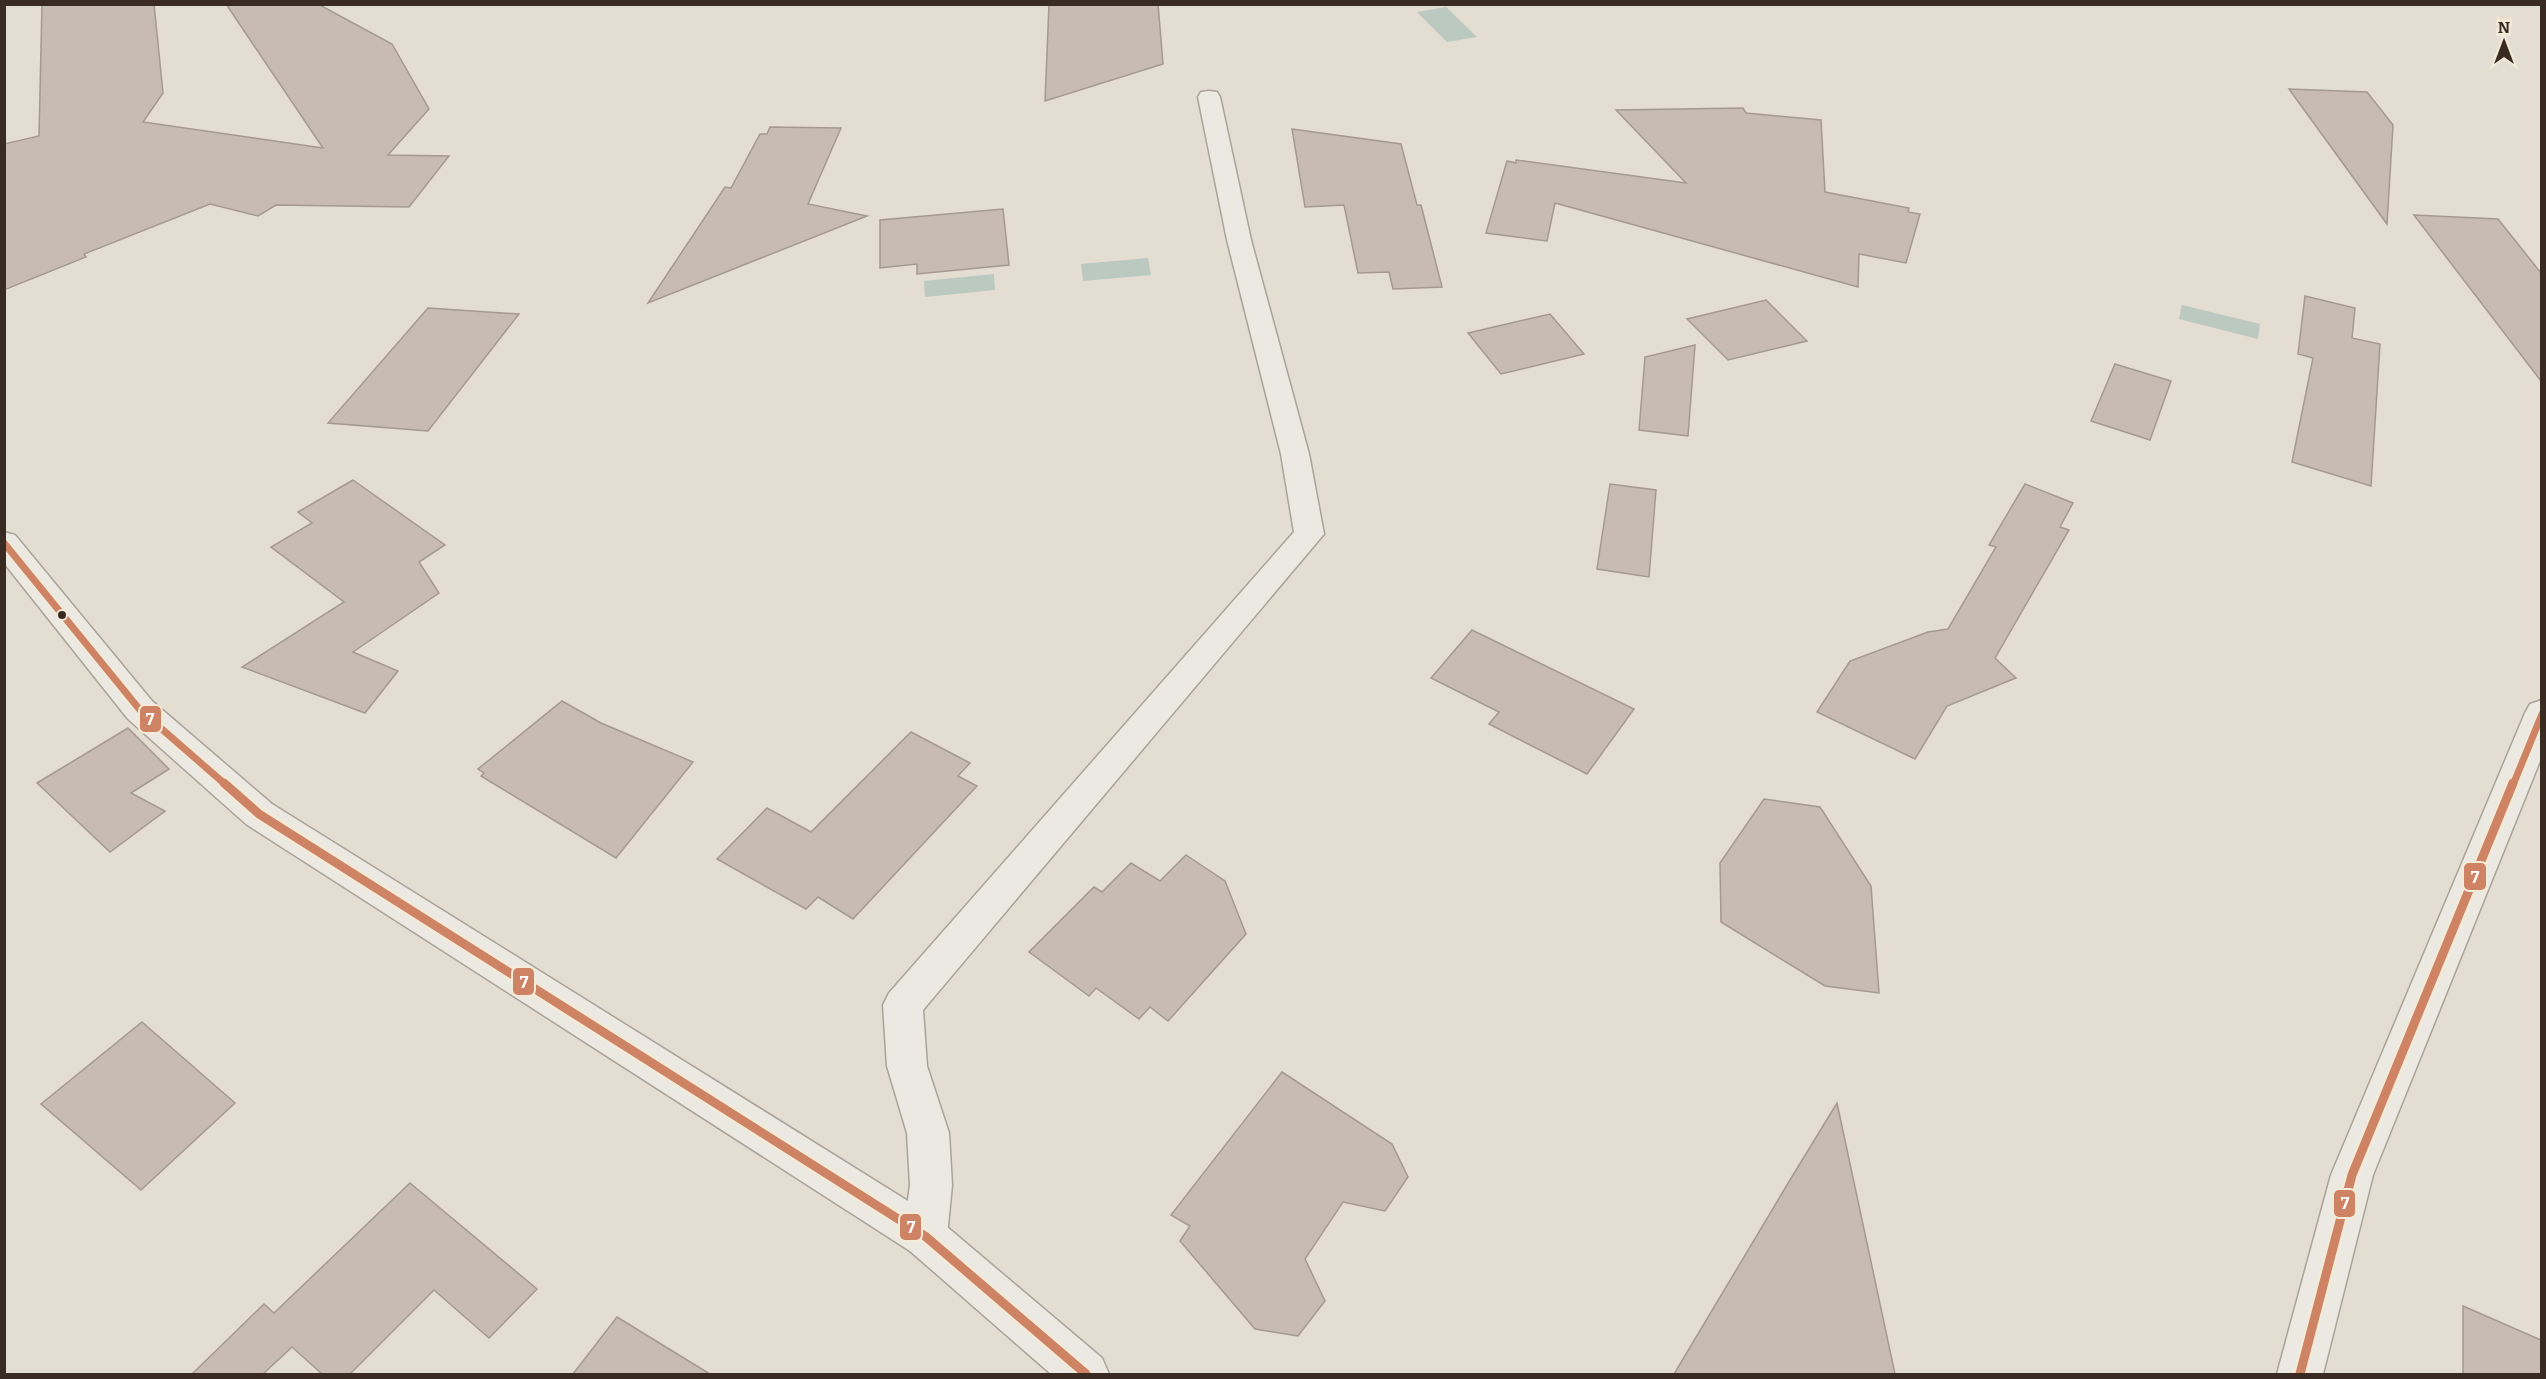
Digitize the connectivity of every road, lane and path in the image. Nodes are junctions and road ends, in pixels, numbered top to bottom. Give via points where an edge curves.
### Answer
1 (1209, 97) dead end
2 (4, 542) edge
3 (2541, 713) edge
4 (925, 1236) junction
5 (1086, 1374) edge
6 (2300, 1374) edge

1 - 4 street via 1239,240 1295,453 1309,534 903,1005 907,1066 928,1133 931,1185
2 - 4 street via 140,710 259,814
3 - 6 street via 2352,1175
4 - 5 street

